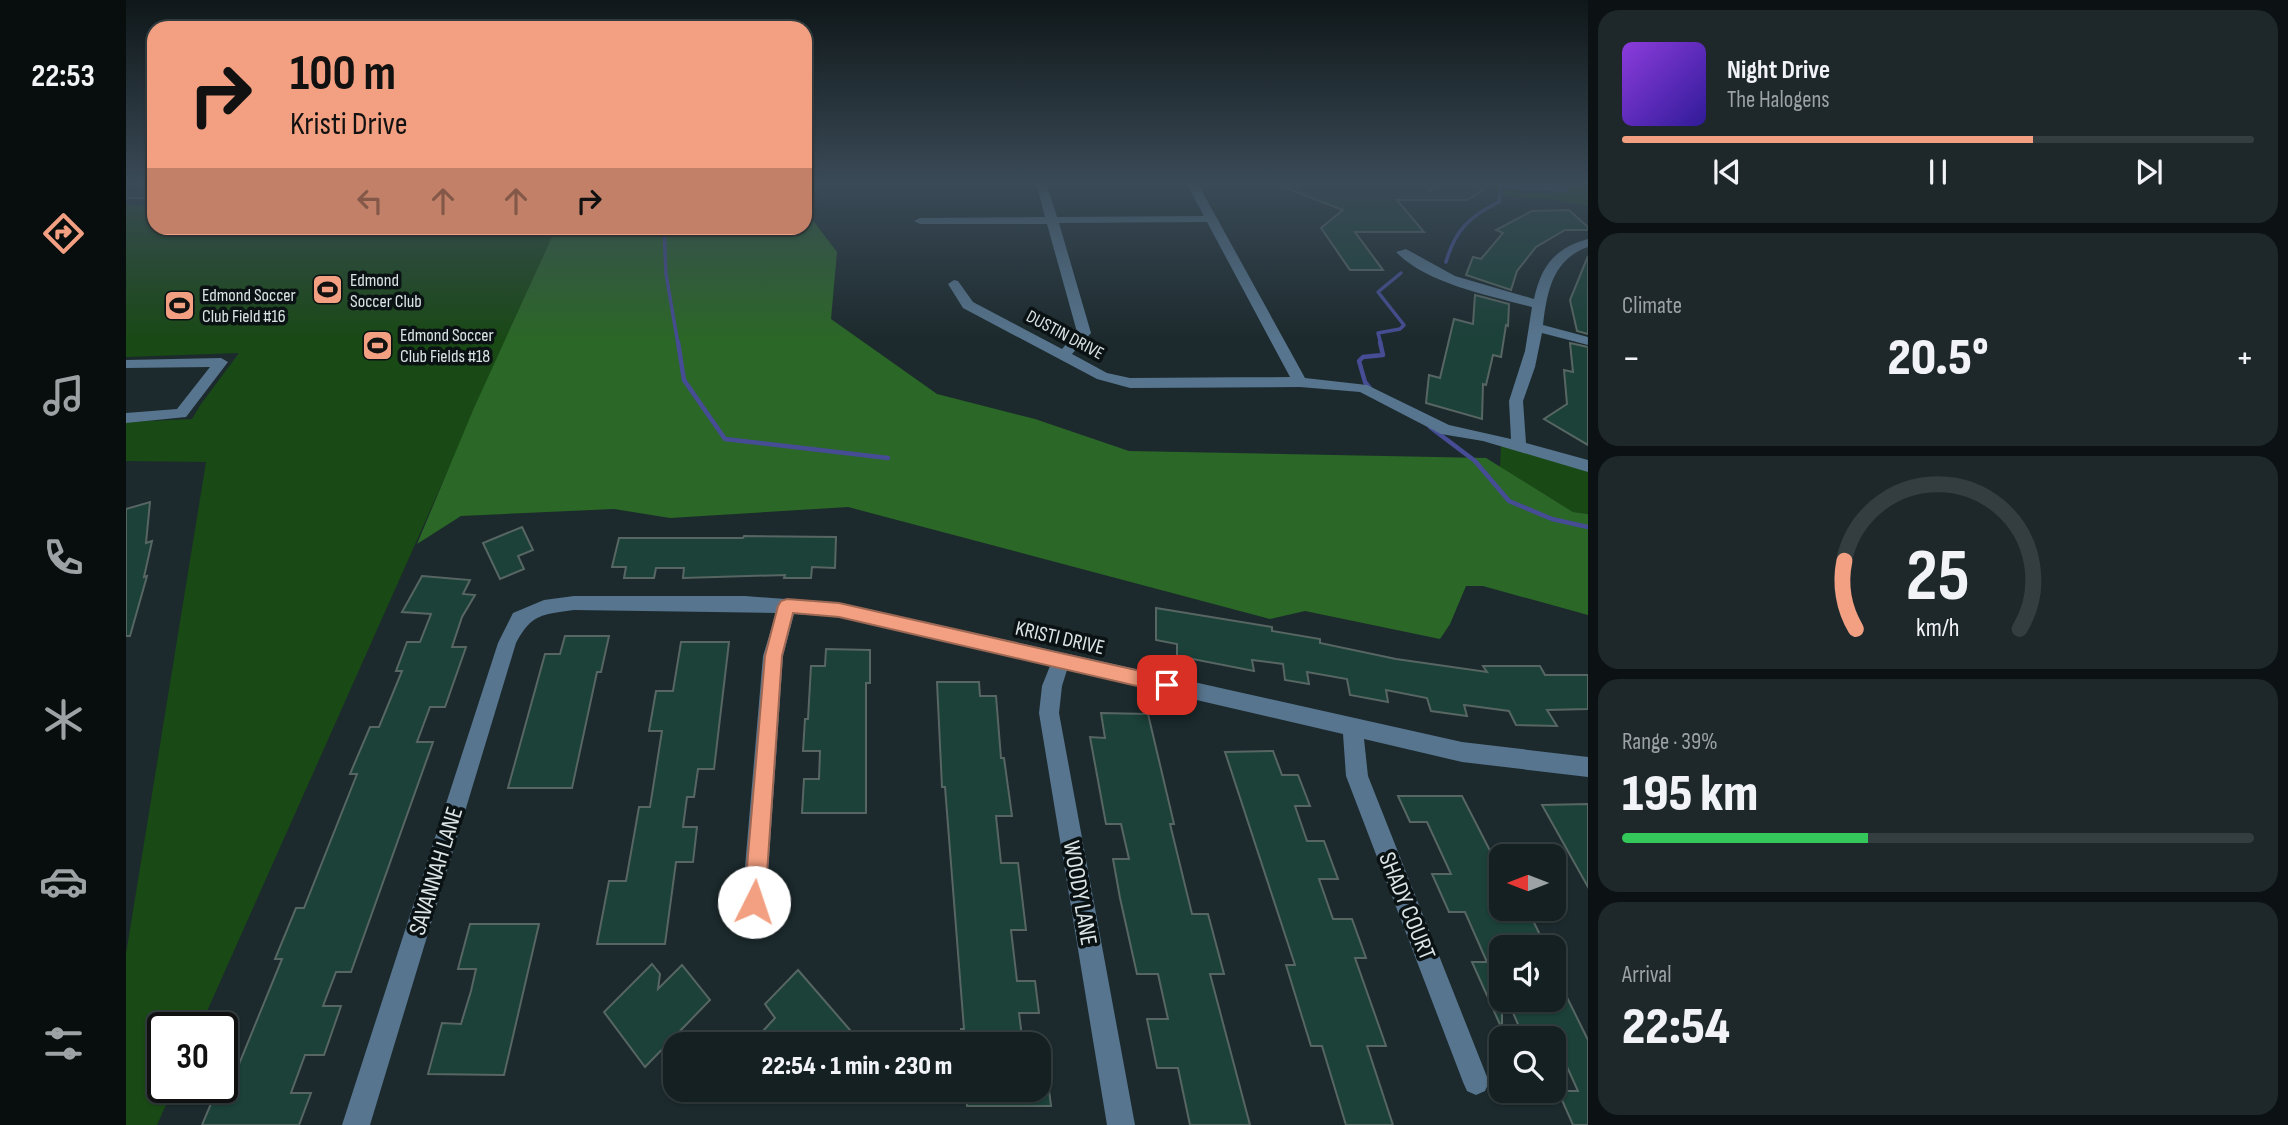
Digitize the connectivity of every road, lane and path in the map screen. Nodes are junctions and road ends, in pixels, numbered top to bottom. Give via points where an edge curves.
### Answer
1 (1056, 234) edge
2 (1219, 234) edge
3 (1588, 243) edge
4 (1402, 253) dead end
5 (954, 284) dead end
6 (1538, 304) junction
7 (1536, 323) junction
8 (1588, 333) edge
9 (1588, 341) edge
10 (1064, 355) junction
11 (126, 364) edge
12 (1300, 382) junction
13 (126, 418) edge
14 (1519, 446) junction
15 (1588, 466) edge
16 (787, 606) junction
17 (520, 618) joint
18 (1061, 662) junction
19 (1353, 727) junction
20 (1588, 767) edge
21 (754, 902) dead end
22 (1476, 1082) dead end
23 (356, 1125) edge
24 (1121, 1125) edge

1 - 10 street via 1084,333
2 - 12 street
3 - 6 street via 1570,250 1556,263
4 - 6 street via 1451,281
5 - 10 street, DUSTIN DRIVE via 968,304
6 - 7 street
7 - 8 street
7 - 9 street
7 - 14 street via 1515,411
10 - 12 street, DUSTIN DRIVE via 1102,376 1129,383
11 - 13 street via 221,362 181,414
12 - 14 street, DUSTIN DRIVE via 1362,388 1447,430
14 - 15 street, DUSTIN DRIVE
16 - 17 street, KRISTI DRIVE via 574,603 544,607
16 - 18 street, KRISTI DRIVE via 839,610
16 - 21 street via 773,656
17 - 23 street, SAVANNAH LANE via 507,643
18 - 19 street, KRISTI DRIVE
18 - 24 street, WOODY LANE via 1049,713
19 - 20 street, KRISTI DRIVE via 1462,752
19 - 22 street, SHADY COURT via 1357,776

